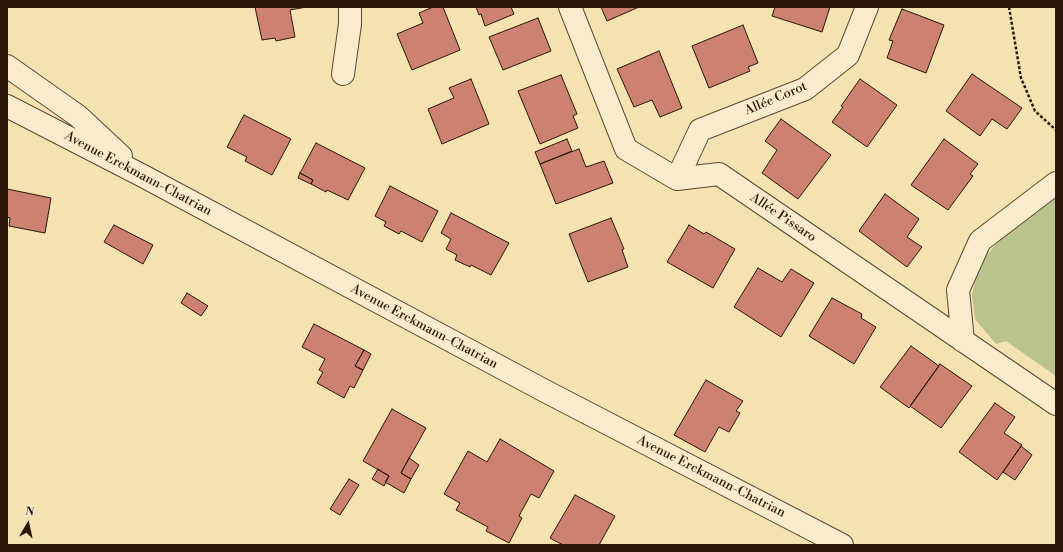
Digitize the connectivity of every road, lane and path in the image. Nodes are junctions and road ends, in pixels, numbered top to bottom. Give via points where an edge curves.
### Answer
1 (350, 7) edge
2 (570, 7) edge
3 (867, 7) edge
4 (1009, 7) edge
5 (7, 66) edge
6 (343, 74) dead end
7 (7, 106) edge
8 (1056, 130) edge
9 (143, 176) junction
10 (677, 179) junction
11 (1056, 183) edge
12 (963, 340) junction
13 (1056, 404) edge
14 (842, 545) edge

1 - 6 street
2 - 10 street via 626,149
3 - 10 street, Allée Corot via 848,55 806,89 700,130
4 - 8 path via 1021,78 1035,111
5 - 9 street via 78,116
7 - 9 street, Avenue Erckmann-Chatrian
9 - 14 street, Avenue Erckmann-Chatrian via 552,395
10 - 12 street, Allée Pissaro via 719,174
11 - 12 street via 980,241 958,290
12 - 13 street, Allée Pissaro

